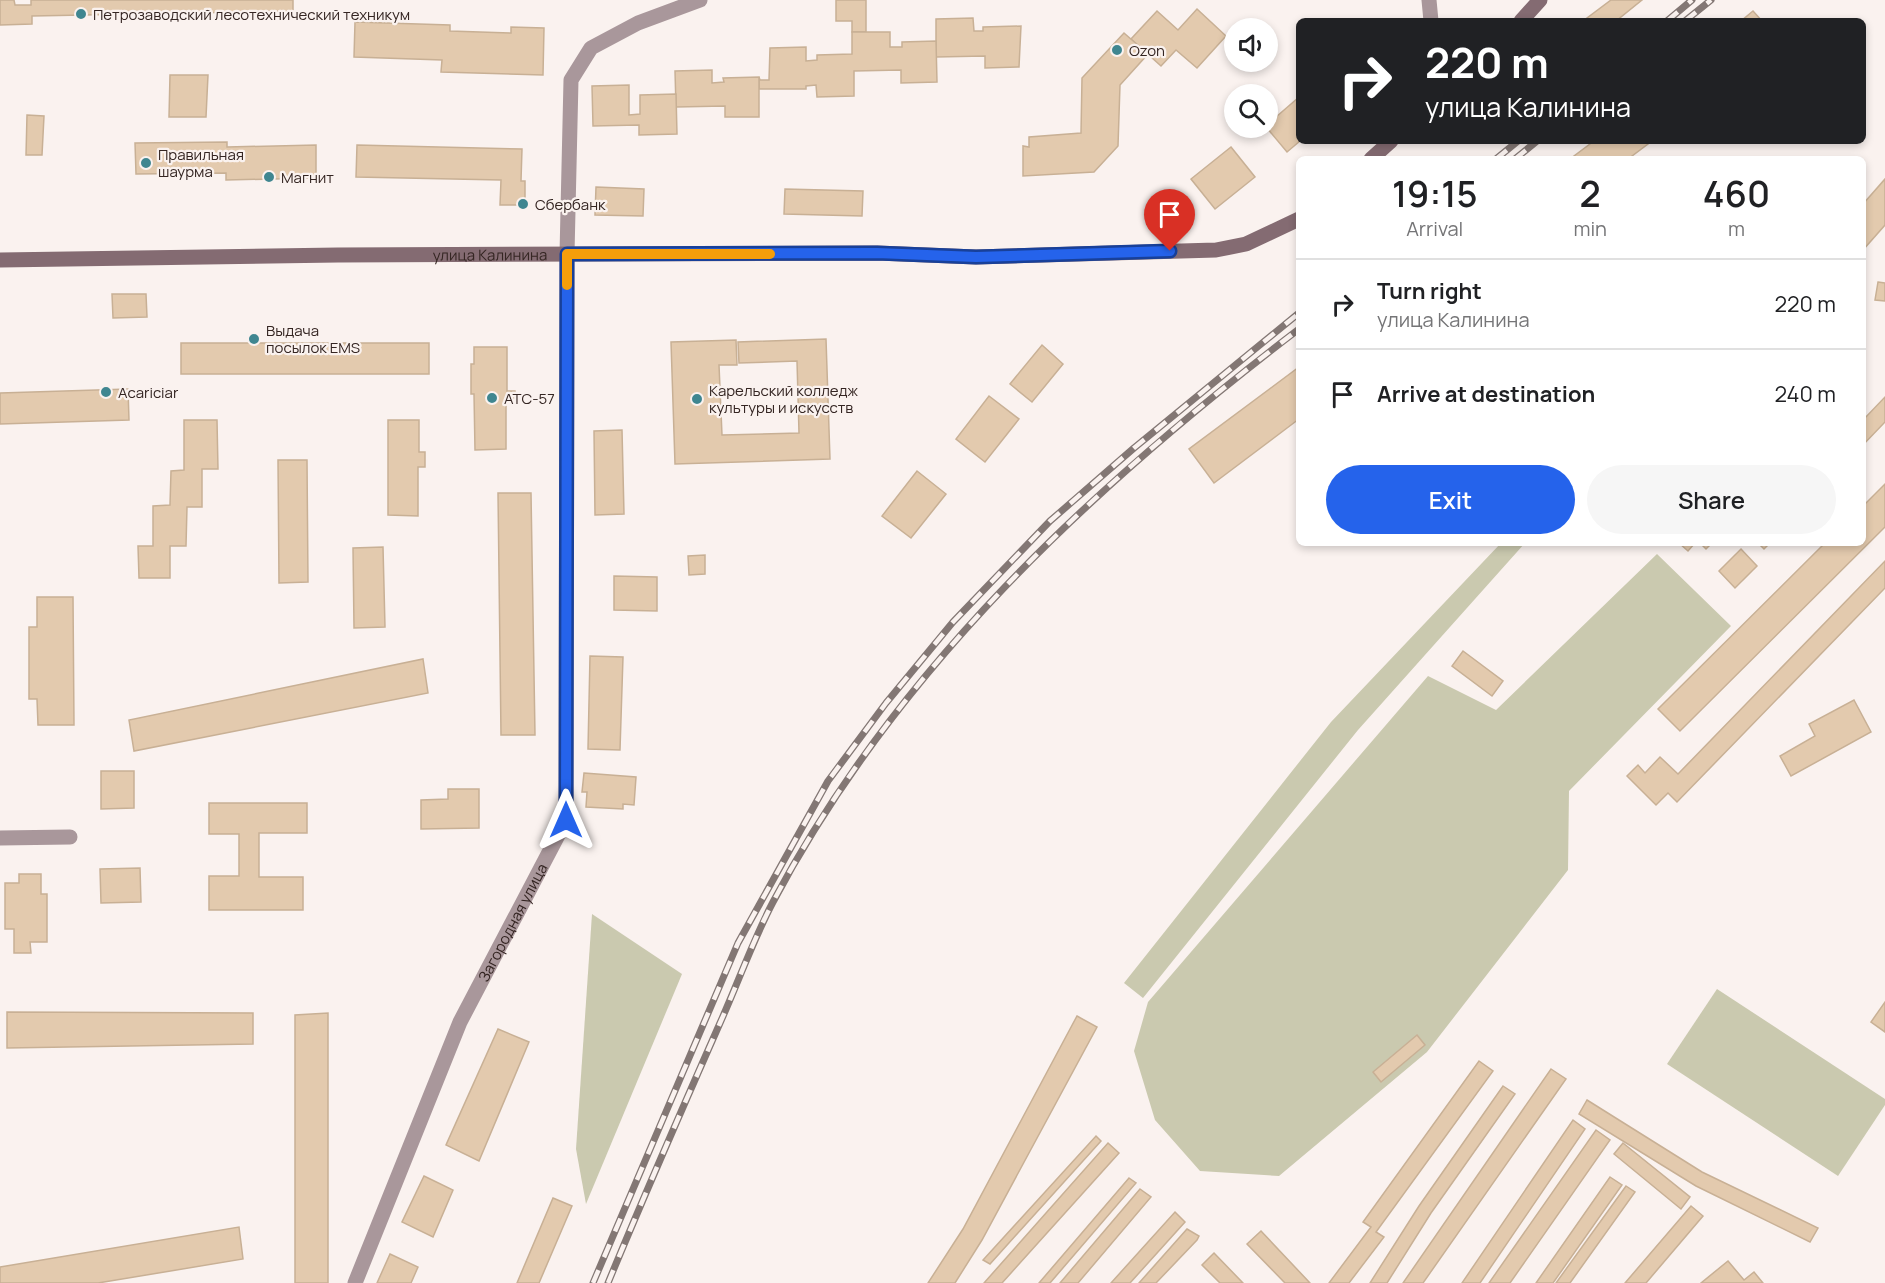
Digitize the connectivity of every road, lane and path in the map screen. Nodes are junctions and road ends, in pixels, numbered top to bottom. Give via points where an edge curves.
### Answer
1 (700, 0) edge
2 (1429, 0) edge
3 (1540, 0) edge
4 (1431, 18) edge
5 (1524, 18) edge
6 (1388, 144) edge
7 (1374, 156) edge
8 (1296, 220) edge
9 (567, 254) junction
10 (0, 260) edge
11 (70, 837) dead end
12 (0, 838) edge
13 (355, 1283) edge

1 - 9 street, Загородная улица via 638,23 591,48 571,80
2 - 4 street
3 - 5 main road
6 - 7 main road
8 - 9 main road, улица Калинина via 1246,244 1216,250 976,257 877,253
9 - 10 main road, улица Калинина
9 - 13 street, Загородная улица via 566,820 460,1022
11 - 12 street

